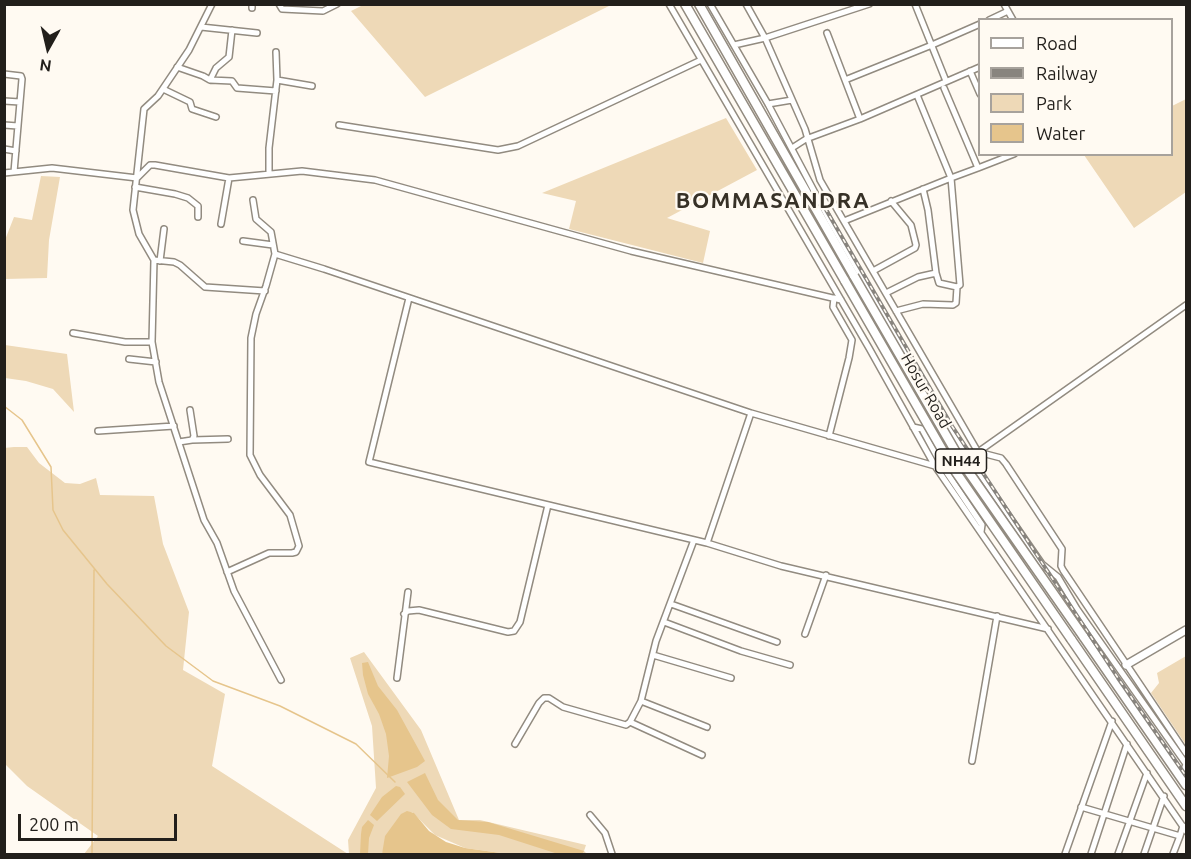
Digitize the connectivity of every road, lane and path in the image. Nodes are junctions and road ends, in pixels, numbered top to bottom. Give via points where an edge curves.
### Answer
1 (212, 4) edge
2 (279, 4) edge
3 (337, 4) edge
4 (685, 4) edge
5 (699, 4) edge
6 (710, 4) edge
7 (746, 4) edge
8 (869, 4) edge
9 (915, 4) edge
10 (1004, 4) edge
11 (670, 5) edge
12 (308, 8) edge
13 (1008, 11) junction
14 (993, 18) edge
15 (1012, 18) edge
16 (978, 25) edge
17 (201, 27) junction
18 (232, 30) junction
19 (257, 33) dead end
20 (827, 33) dead end
21 (765, 38) junction
22 (734, 45) junction
23 (932, 45) junction
24 (276, 52) dead end
25 (701, 60) junction
26 (177, 67) junction
27 (978, 68) edge
28 (970, 71) junction
29 (4, 74) edge
30 (210, 80) junction
31 (277, 80) junction
32 (845, 80) junction
33 (946, 81) junction
34 (312, 86) dead end
35 (944, 88) dead end
36 (163, 89) junction
37 (978, 89) edge
38 (276, 91) junction
39 (917, 95) junction
40 (4, 100) edge
41 (792, 100) junction
42 (20, 102) junction
43 (768, 104) junction
44 (216, 117) dead end
45 (860, 119) junction
46 (4, 125) edge
47 (339, 125) dead end
48 (18, 126) junction
49 (806, 139) junction
50 (792, 148) junction
51 (4, 149) edge
52 (16, 151) junction
53 (1006, 156) edge
54 (978, 168) junction
55 (14, 172) junction
56 (4, 173) edge
57 (269, 173) junction
58 (137, 178) junction
59 (229, 178) junction
60 (951, 178) junction
61 (820, 180) junction
62 (810, 184) junction
63 (135, 187) junction
64 (923, 189) junction
65 (253, 200) dead end
66 (891, 201) junction
67 (198, 217) dead end
68 (844, 221) junction
69 (221, 224) dead end
70 (164, 229) dead end
71 (243, 241) dead end
72 (273, 245) junction
73 (274, 254) junction
74 (157, 261) junction
75 (873, 271) junction
76 (936, 273) junction
77 (957, 287) junction
78 (265, 291) junction
79 (886, 293) junction
80 (410, 298) junction
81 (834, 298) junction
82 (841, 300) junction
83 (1186, 305) edge
84 (896, 311) junction
85 (73, 333) dead end
86 (152, 342) junction
87 (129, 359) dead end
88 (156, 362) junction
89 (190, 410) dead end
90 (751, 413) junction
91 (946, 425) junction
92 (174, 426) junction
93 (913, 427) junction
94 (98, 431) dead end
95 (925, 435) junction
96 (829, 436) junction
97 (228, 439) dead end
98 (192, 440) junction
99 (179, 442) junction
100 (978, 452) junction
101 (968, 457) junction
102 (938, 465) junction
103 (548, 505) junction
104 (694, 540) junction
105 (707, 543) junction
106 (227, 573) junction
107 (825, 575) junction
108 (408, 592) dead end
109 (671, 604) junction
110 (404, 614) junction
111 (997, 616) junction
112 (664, 622) junction
113 (1048, 629) junction
114 (1186, 630) edge
115 (805, 634) dead end
116 (777, 642) dead end
117 (1114, 647) junction
118 (1107, 651) junction
119 (653, 655) junction
120 (789, 665) dead end
121 (1126, 665) junction
122 (397, 678) dead end
123 (732, 678) dead end
124 (281, 680) dead end
125 (640, 700) junction
126 (1112, 721) junction
127 (630, 722) junction
128 (707, 727) dead end
129 (515, 744) dead end
130 (1127, 744) junction
131 (1186, 753) edge
132 (702, 755) dead end
133 (972, 761) dead end
134 (1147, 773) junction
135 (1184, 781) edge
136 (1164, 796) junction
137 (1186, 806) edge
138 (1081, 807) junction
139 (590, 815) dead end
140 (1104, 815) junction
141 (1130, 821) junction
142 (1153, 828) junction
143 (1185, 828) edge
144 (1180, 836) junction
145 (612, 855) edge
146 (1065, 855) edge
147 (1091, 855) edge
148 (1119, 855) edge
149 (1144, 855) edge
150 (1173, 855) edge

1 - 17 street
2 - 12 street via 282,9
3 - 12 street via 322,11
4 - 137 highway, Hosur Road / NH44, bridge via 951,465
5 - 135 highway, Hosur Road / NH44, bridge via 961,461
6 - 22 street
7 - 21 street
8 - 21 street
9 - 23 street
10 - 13 street
11 - 25 street
13 - 14 street
13 - 15 street
16 - 23 street
17 - 18 street
17 - 26 street
18 - 19 street
18 - 30 street via 228,57
20 - 32 street
21 - 22 street
21 - 41 street
22 - 43 street
23 - 32 street
23 - 33 street
24 - 31 street
25 - 47 street via 518,146 498,150
25 - 82 street
26 - 30 street
26 - 36 street
27 - 28 street
28 - 33 street
28 - 37 street
29 - 42 street via 21,76
30 - 38 street via 232,81 237,88
31 - 34 street
31 - 38 street
32 - 45 street
33 - 39 street
35 - 54 street
36 - 44 street via 190,102 192,109
36 - 58 street via 144,109
38 - 57 street
39 - 45 street
39 - 60 street
40 - 42 street
41 - 43 street
41 - 49 street
42 - 48 street
43 - 50 street
45 - 49 street
46 - 48 street
48 - 52 street
49 - 50 street
49 - 61 street
50 - 62 street
51 - 52 street
52 - 55 street
53 - 54 street
54 - 60 street
55 - 56 street
55 - 58 street via 52,168
57 - 59 street
57 - 81 street via 302,171 375,180 631,251
58 - 59 street via 150,165
58 - 63 street
59 - 69 street
60 - 64 street
60 - 77 street via 960,285
61 - 62 street
61 - 68 street
62 - 91 street
63 - 67 street via 188,198 198,206
63 - 74 street via 132,210 139,234
64 - 66 street
64 - 76 street
65 - 72 street via 256,219 271,232
66 - 68 street
66 - 75 street via 911,225 916,245
68 - 75 street
70 - 74 street
71 - 72 street
72 - 73 street
73 - 78 street
73 - 80 street
74 - 78 street via 180,265 205,287
74 - 86 street
75 - 79 street
76 - 77 street via 939,283
76 - 79 street
77 - 84 street via 953,305 923,304
78 - 106 street via 251,338 250,455 290,515 299,546 296,552 269,553
79 - 84 street
80 - 90 street
80 - 103 street via 369,462
81 - 82 street
81 - 96 street via 833,307 852,340
82 - 93 street
83 - 100 street
84 - 100 street
85 - 86 street via 125,342
86 - 88 street
87 - 88 street
88 - 92 street
89 - 98 street
90 - 96 street
90 - 105 street
91 - 95 street
91 - 101 street
92 - 94 street
92 - 99 street
93 - 95 street via 922,429
93 - 102 street
95 - 102 street
96 - 102 street
97 - 98 street
98 - 99 street
99 - 106 street via 204,520
100 - 101 street
100 - 117 street via 1001,458 1006,464 1062,549 1061,566
101 - 102 street
101 - 118 street via 1042,564 1058,577
102 - 113 street
103 - 104 street
103 - 110 street via 520,622 514,631 419,610
104 - 105 street
104 - 109 street
105 - 107 street
106 - 124 street
107 - 111 street
107 - 115 street
108 - 110 street
109 - 112 street
109 - 116 street
110 - 122 street
111 - 113 street
111 - 133 street
112 - 119 street
112 - 120 street
113 - 126 street
114 - 121 main road
117 - 118 street
117 - 121 street
118 - 135 street via 1186,764
119 - 123 street
119 - 125 street
121 - 131 street
125 - 127 street
125 - 128 street
126 - 130 street
126 - 138 street
127 - 129 street via 563,707 544,698
127 - 132 street
130 - 134 street
130 - 140 street
134 - 136 street
134 - 141 street
136 - 142 street
136 - 143 street
138 - 140 street
138 - 146 street
139 - 145 street via 605,833
140 - 141 street
140 - 147 street
141 - 142 street
141 - 148 street
142 - 144 street
142 - 149 street
143 - 144 street
144 - 150 street

